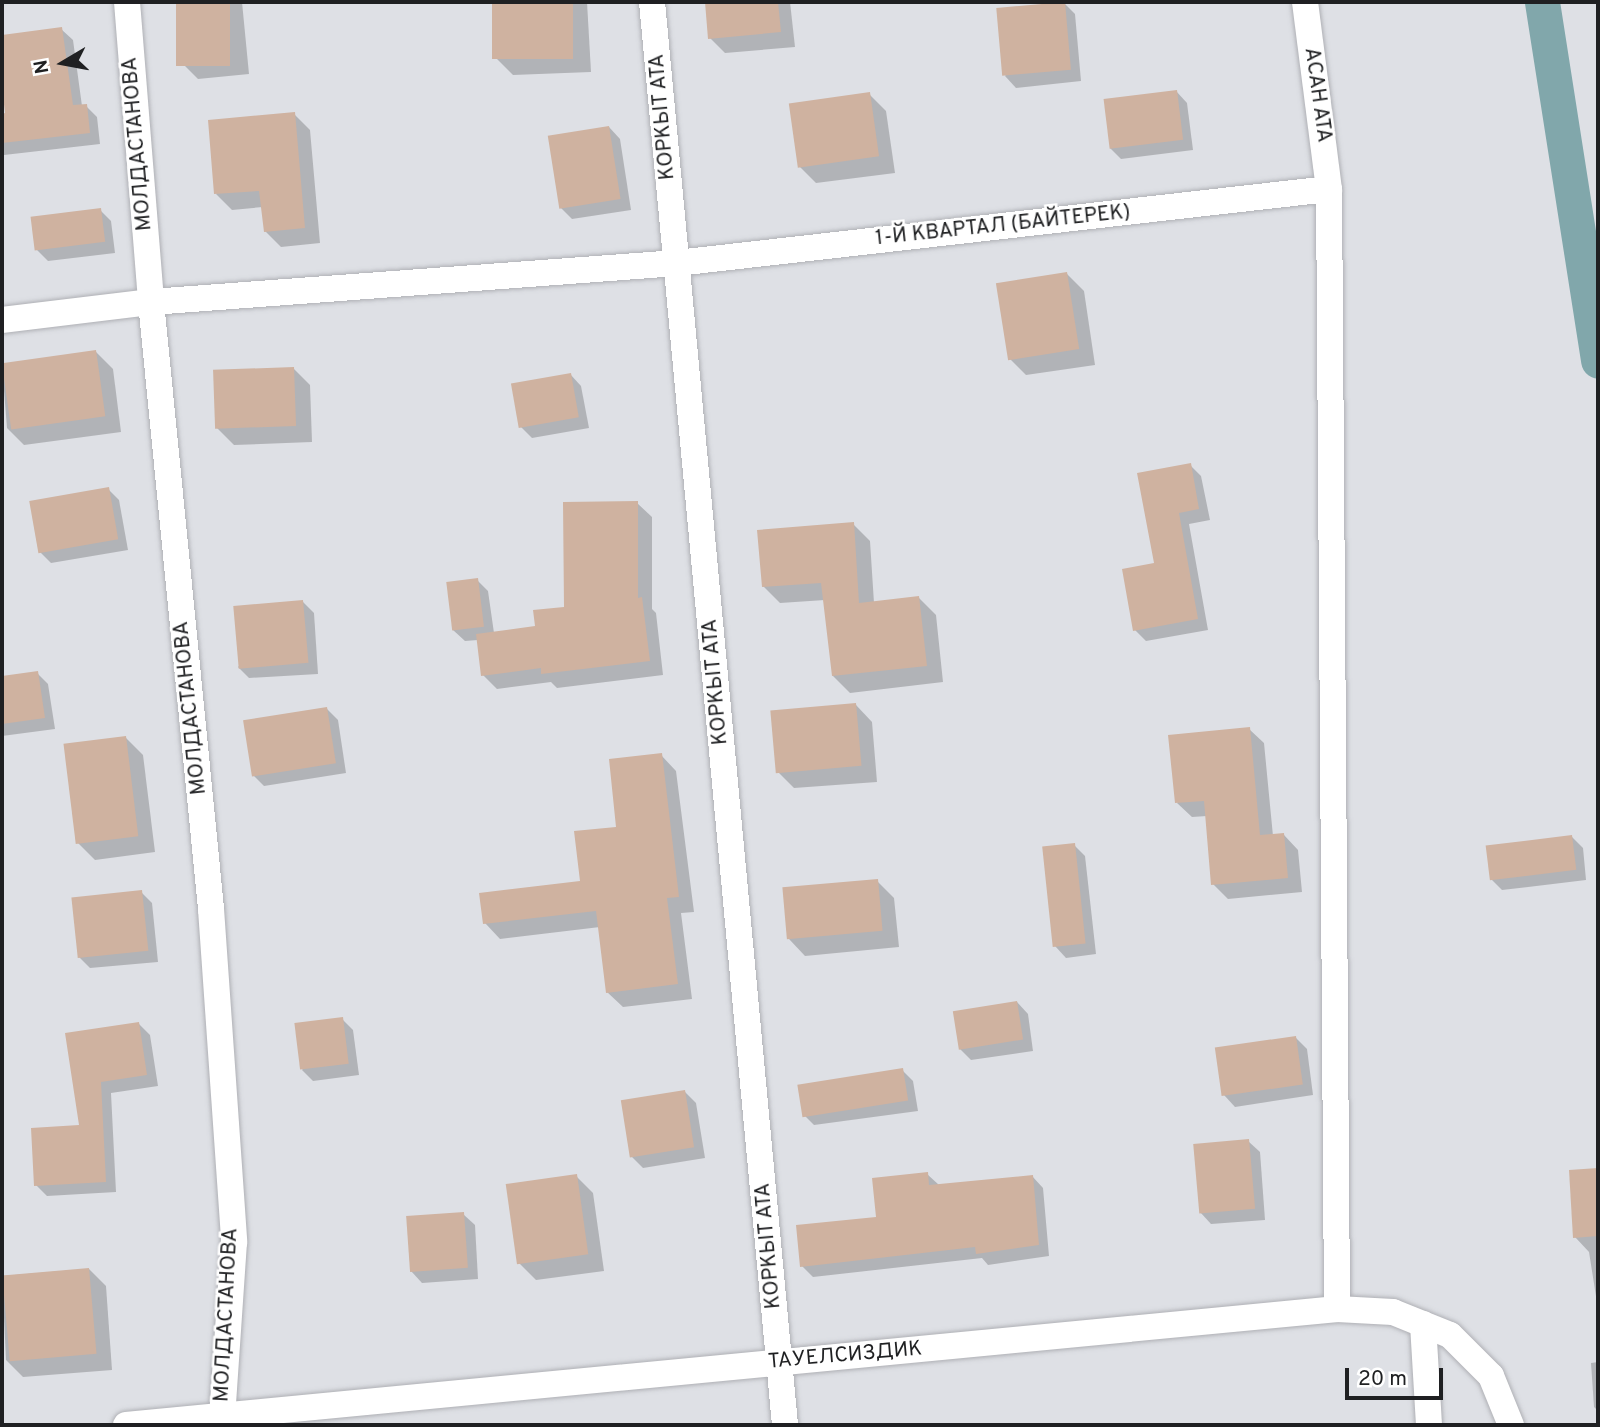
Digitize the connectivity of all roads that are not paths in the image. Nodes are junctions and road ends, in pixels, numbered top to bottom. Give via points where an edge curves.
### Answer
1 (127, 2) edge
2 (652, 2) edge
3 (1304, 2) edge
4 (1329, 189) junction
5 (677, 263) junction
6 (151, 302) junction
7 (2, 320) edge
8 (1337, 1309) junction
9 (1423, 1324) junction
10 (780, 1362) junction
11 (222, 1416) junction
12 (175, 1423) edge
13 (126, 1425) edge
14 (785, 1425) edge
15 (1429, 1425) edge
16 (1511, 1425) edge

1 - 6 street, МОЛДАСТАНОВА
2 - 5 street, КОРКЫТ АТА
3 - 4 street, АСАН АТА
4 - 5 street, 1-Й КВАРТАЛ (БАЙТЕРЕК)
4 - 8 street, АСАН АТА
5 - 6 street, 1-Й КВАРТАЛ (БАЙТЕРЕК)
5 - 10 street, КОРКЫТ АТА
6 - 7 street, 1-Й КВАРТАЛ (БАЙТЕРЕК)
6 - 11 street, МОЛДАСТАНОВА via 211,909 234,1242
8 - 9 street, ТАУЕЛСИЗДИК via 1394,1312
8 - 10 street, ТАУЕЛСИЗДИК
9 - 15 street
9 - 16 street, ТАУЕЛСИЗДИК via 1450,1335 1490,1376
10 - 11 street, ТАУЕЛСИЗДИК
10 - 14 street, КОРКЫТ АТА
11 - 12 street, ТАУЕЛСИЗДИК
12 - 13 street, ТАУЕЛСИЗДИК

